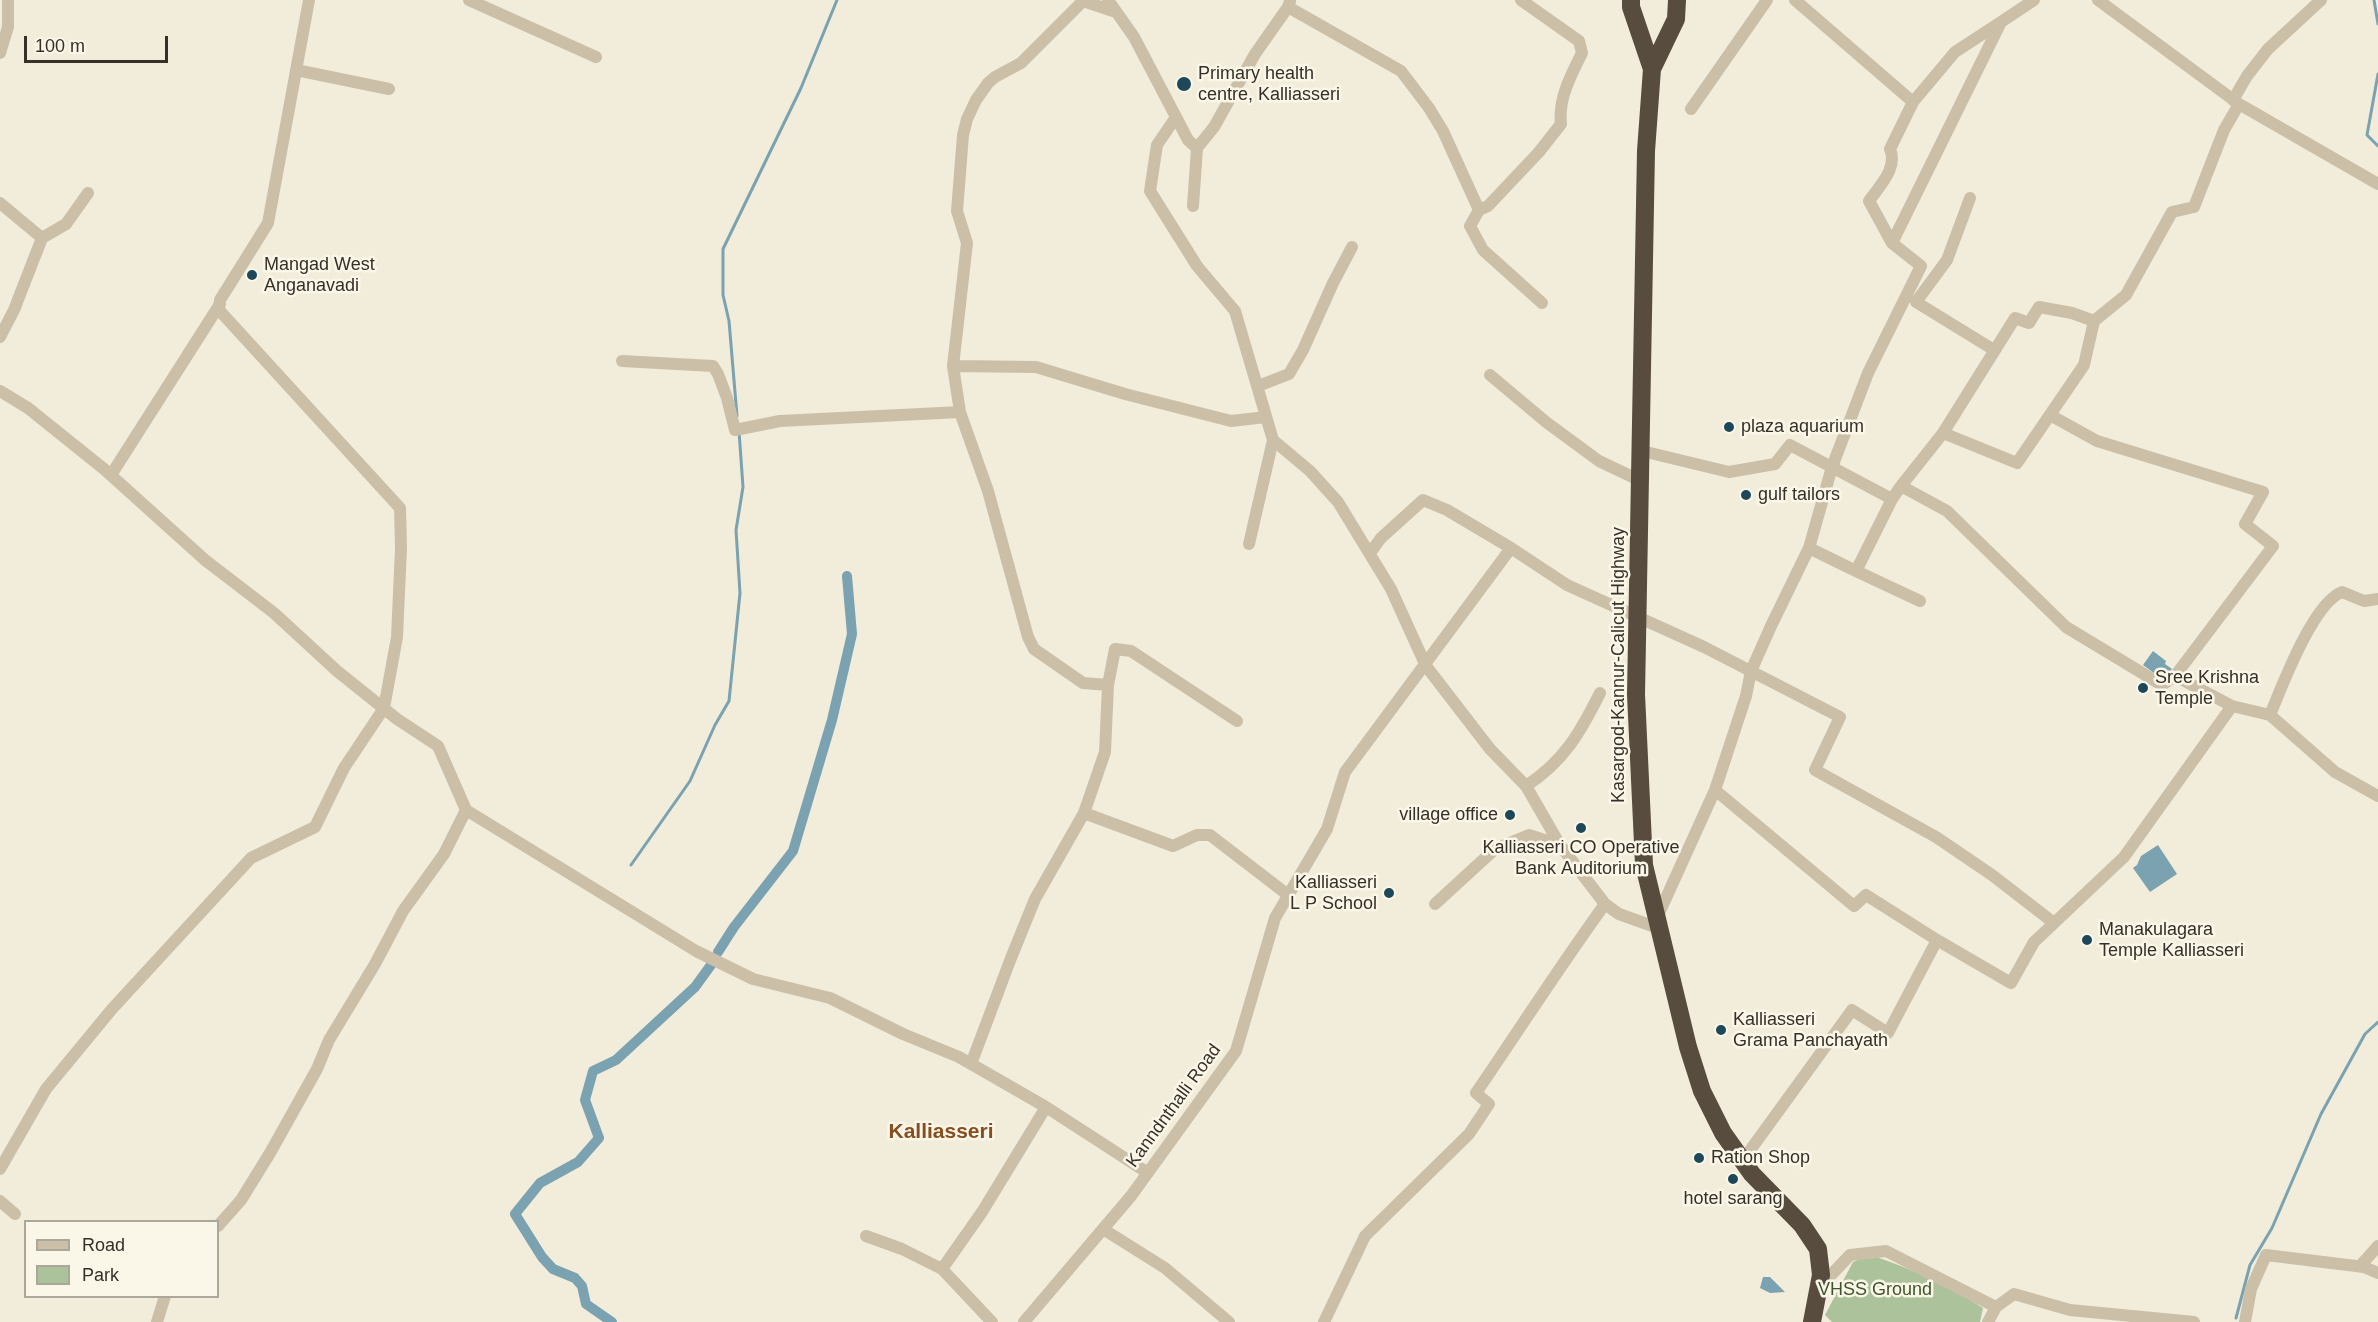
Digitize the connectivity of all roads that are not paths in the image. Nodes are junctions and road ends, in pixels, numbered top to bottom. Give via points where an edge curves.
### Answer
1 (9, 0) edge
2 (309, 0) edge
3 (469, 0) edge
4 (1108, 0) edge
5 (1521, 0) edge
6 (1631, 0) edge
7 (1677, 0) edge
8 (1767, 0) edge
9 (1795, 0) edge
10 (2034, 0) edge
11 (2098, 0) edge
12 (2321, 0) edge
13 (1289, 3) edge
14 (1116, 12) junction
15 (2001, 22) junction
16 (0, 53) edge
17 (596, 57) dead end
18 (1652, 69) junction
19 (296, 70) junction
20 (389, 90) dead end
21 (1913, 102) junction
22 (2236, 102) junction
23 (1691, 109) dead end
24 (1176, 117) junction
25 (1197, 148) junction
26 (2378, 184) edge
27 (88, 193) dead end
28 (1970, 198) dead end
29 (0, 203) edge
30 (1193, 206) dead end
31 (1479, 210) junction
32 (42, 238) junction
33 (1892, 243) junction
34 (1352, 247) dead end
35 (1542, 303) dead end
36 (220, 304) junction
37 (2094, 321) junction
38 (0, 337) edge
39 (1994, 350) junction
40 (622, 361) dead end
41 (953, 366) junction
42 (1490, 375) dead end
43 (1258, 386) junction
44 (0, 391) edge
45 (960, 412) junction
46 (2050, 415) junction
47 (1266, 417) junction
48 (1943, 433) junction
49 (1273, 440) junction
50 (1642, 451) junction
51 (1832, 467) junction
52 (111, 475) junction
53 (1641, 481) junction
54 (1900, 486) junction
55 (1892, 499) junction
56 (1250, 544) dead end
57 (1511, 548) junction
58 (1809, 548) junction
59 (1370, 553) junction
60 (1856, 571) junction
61 (2378, 599) edge
62 (1920, 601) dead end
63 (1638, 618) junction
64 (1426, 666) junction
65 (1751, 671) junction
66 (2175, 676) junction
67 (1108, 685) junction
68 (1600, 693) dead end
69 (2232, 706) junction
70 (384, 708) junction
71 (2270, 715) junction
72 (1237, 721) dead end
73 (1526, 786) junction
74 (1715, 790) junction
75 (2378, 796) edge
76 (466, 810) junction
77 (1084, 813) junction
78 (1560, 845) junction
79 (1288, 895) junction
80 (1435, 904) dead end
81 (1605, 904) junction
82 (2054, 923) junction
83 (1657, 924) junction
84 (1937, 940) junction
85 (971, 1064) junction
86 (1046, 1107) junction
87 (1743, 1160) junction
88 (0, 1169) edge
89 (1148, 1173) junction
90 (0, 1201) edge
91 (15, 1214) dead end
92 (219, 1225) edge
93 (1103, 1229) junction
94 (866, 1236) dead end
95 (2378, 1246) edge
96 (2360, 1266) junction
97 (942, 1269) junction
98 (2378, 1273) edge
99 (1821, 1275) junction
100 (164, 1298) edge
101 (1996, 1307) junction
102 (158, 1322) edge
103 (992, 1322) edge
104 (1024, 1322) edge
105 (1229, 1322) edge
106 (1324, 1322) edge
107 (1812, 1322) edge
108 (1988, 1322) edge
109 (2194, 1322) edge
110 (2246, 1322) edge

1 - 16 street via 8,27
2 - 19 street
3 - 17 street
4 - 14 street
5 - 31 street via 1579,40 1582,53 1568,81 1561,124 1496,198
6 - 18 highway, Kasargod-Kannur-Calicut Highway
7 - 18 highway, Kasargod-Kannur-Calicut Highway via 1676,18
8 - 23 street
9 - 21 street
10 - 15 street
11 - 22 street
12 - 22 street via 2268,49 2247,76
13 - 25 street via 1214,127
13 - 31 street via 1401,71 1443,131
14 - 24 street via 1134,37
14 - 41 street via 1083,1 1021,63 988,83 967,119 957,211 967,243
15 - 21 street via 1955,52
15 - 33 street
18 - 50 highway, Kasargod-Kannur-Calicut Highway via 1643,252
19 - 20 street
19 - 36 street via 268,223
21 - 33 street via 1890,149 1893,165 1869,201
22 - 26 street
22 - 37 street via 2194,207 2172,212 2126,295
24 - 25 street
24 - 43 street via 1157,145 1150,191 1197,266 1235,311
25 - 30 street
27 - 32 street via 66,224
28 - 39 street via 1947,260 1916,302
29 - 32 street
31 - 35 street via 1470,226 1483,250
32 - 38 street
33 - 51 street via 1921,266 1868,373
34 - 43 street via 1289,374
36 - 52 street
36 - 70 street via 219,310 400,508 397,637
37 - 39 street via 2039,307 2029,322 2015,318
37 - 46 street via 2084,365
39 - 48 street
40 - 45 street via 713,366 727,398 729,415 740,428 780,421
41 - 45 street
41 - 47 street via 1036,367 1231,421
42 - 53 street via 1599,460
43 - 47 street
44 - 52 street via 28,408
45 - 67 street via 988,491 1034,649 1083,683
46 - 48 street via 2017,464
46 - 66 street via 2097,441 2263,492 2245,524 2273,546
47 - 49 street
48 - 54 street
49 - 56 street
49 - 59 street via 1310,471 1338,502
50 - 51 street via 1729,472 1775,464 1791,445
50 - 53 highway, Kasargod-Kannur-Calicut Highway
51 - 55 street
51 - 58 street
52 - 70 street via 205,560 274,613
53 - 63 highway, Kasargod-Kannur-Calicut Highway
54 - 55 street
54 - 66 street via 1947,512 2066,627 2162,686
55 - 60 street
57 - 59 street via 1424,500
57 - 63 street via 1567,585
57 - 64 street, Kanndnthalli Road
58 - 60 street
58 - 65 street
59 - 64 street
60 - 62 street
61 - 71 street via 2364,601 2342,592 2330,599 2292,662
63 - 65 street
63 - 83 highway, Kasargod-Kannur-Calicut Highway via 1636,694 1644,865
64 - 73 street via 1490,749
64 - 79 street, Kanndnthalli Road via 1345,772 1327,829
65 - 74 street
65 - 82 street via 1840,717 1815,770 1935,837
66 - 69 street
67 - 72 street via 1115,649 1131,651
67 - 77 street via 1105,752
68 - 73 street via 1567,749 1549,771
69 - 71 street
69 - 82 street via 2124,857
70 - 76 street via 438,746
70 - 88 street via 344,768 315,827 251,858 112,1009 46,1089
71 - 75 street via 2335,772
73 - 78 street
74 - 83 street
74 - 84 street via 1854,906 1866,895
76 - 85 street via 705,956 753,979 830,998
76 - 92 street via 444,854 403,911 329,1040 270,1153 241,1200
77 - 79 street via 1173,846 1197,835 1210,835
77 - 85 street via 1035,899
78 - 80 street via 1529,835 1495,849
78 - 81 street
79 - 89 street, Kanndnthalli Road via 1275,918 1236,1051
81 - 83 street via 1619,914
81 - 106 street via 1476,1093 1489,1104 1469,1134 1365,1236
82 - 84 street via 2034,942 2011,983
83 - 87 highway, Kasargod-Kannur-Calicut Highway via 1702,1090 1723,1133
84 - 87 street via 1888,1034 1852,1010
85 - 86 street
86 - 89 street
86 - 97 street
87 - 99 highway, Kasargod-Kannur-Calicut Highway via 1802,1225 1818,1249
89 - 93 street, Kanndnthalli Road
90 - 91 street
93 - 104 street, Kanndnthalli Road
93 - 105 street via 1165,1268
94 - 97 street
95 - 96 street
96 - 98 street
96 - 110 street via 2266,1255 2251,1289
97 - 103 street
99 - 101 street via 1832,1274 1850,1255 1886,1251
99 - 107 highway, Kasargod-Kannur-Calicut Highway
100 - 102 street
101 - 108 street
101 - 109 street via 2014,1294 2070,1310

